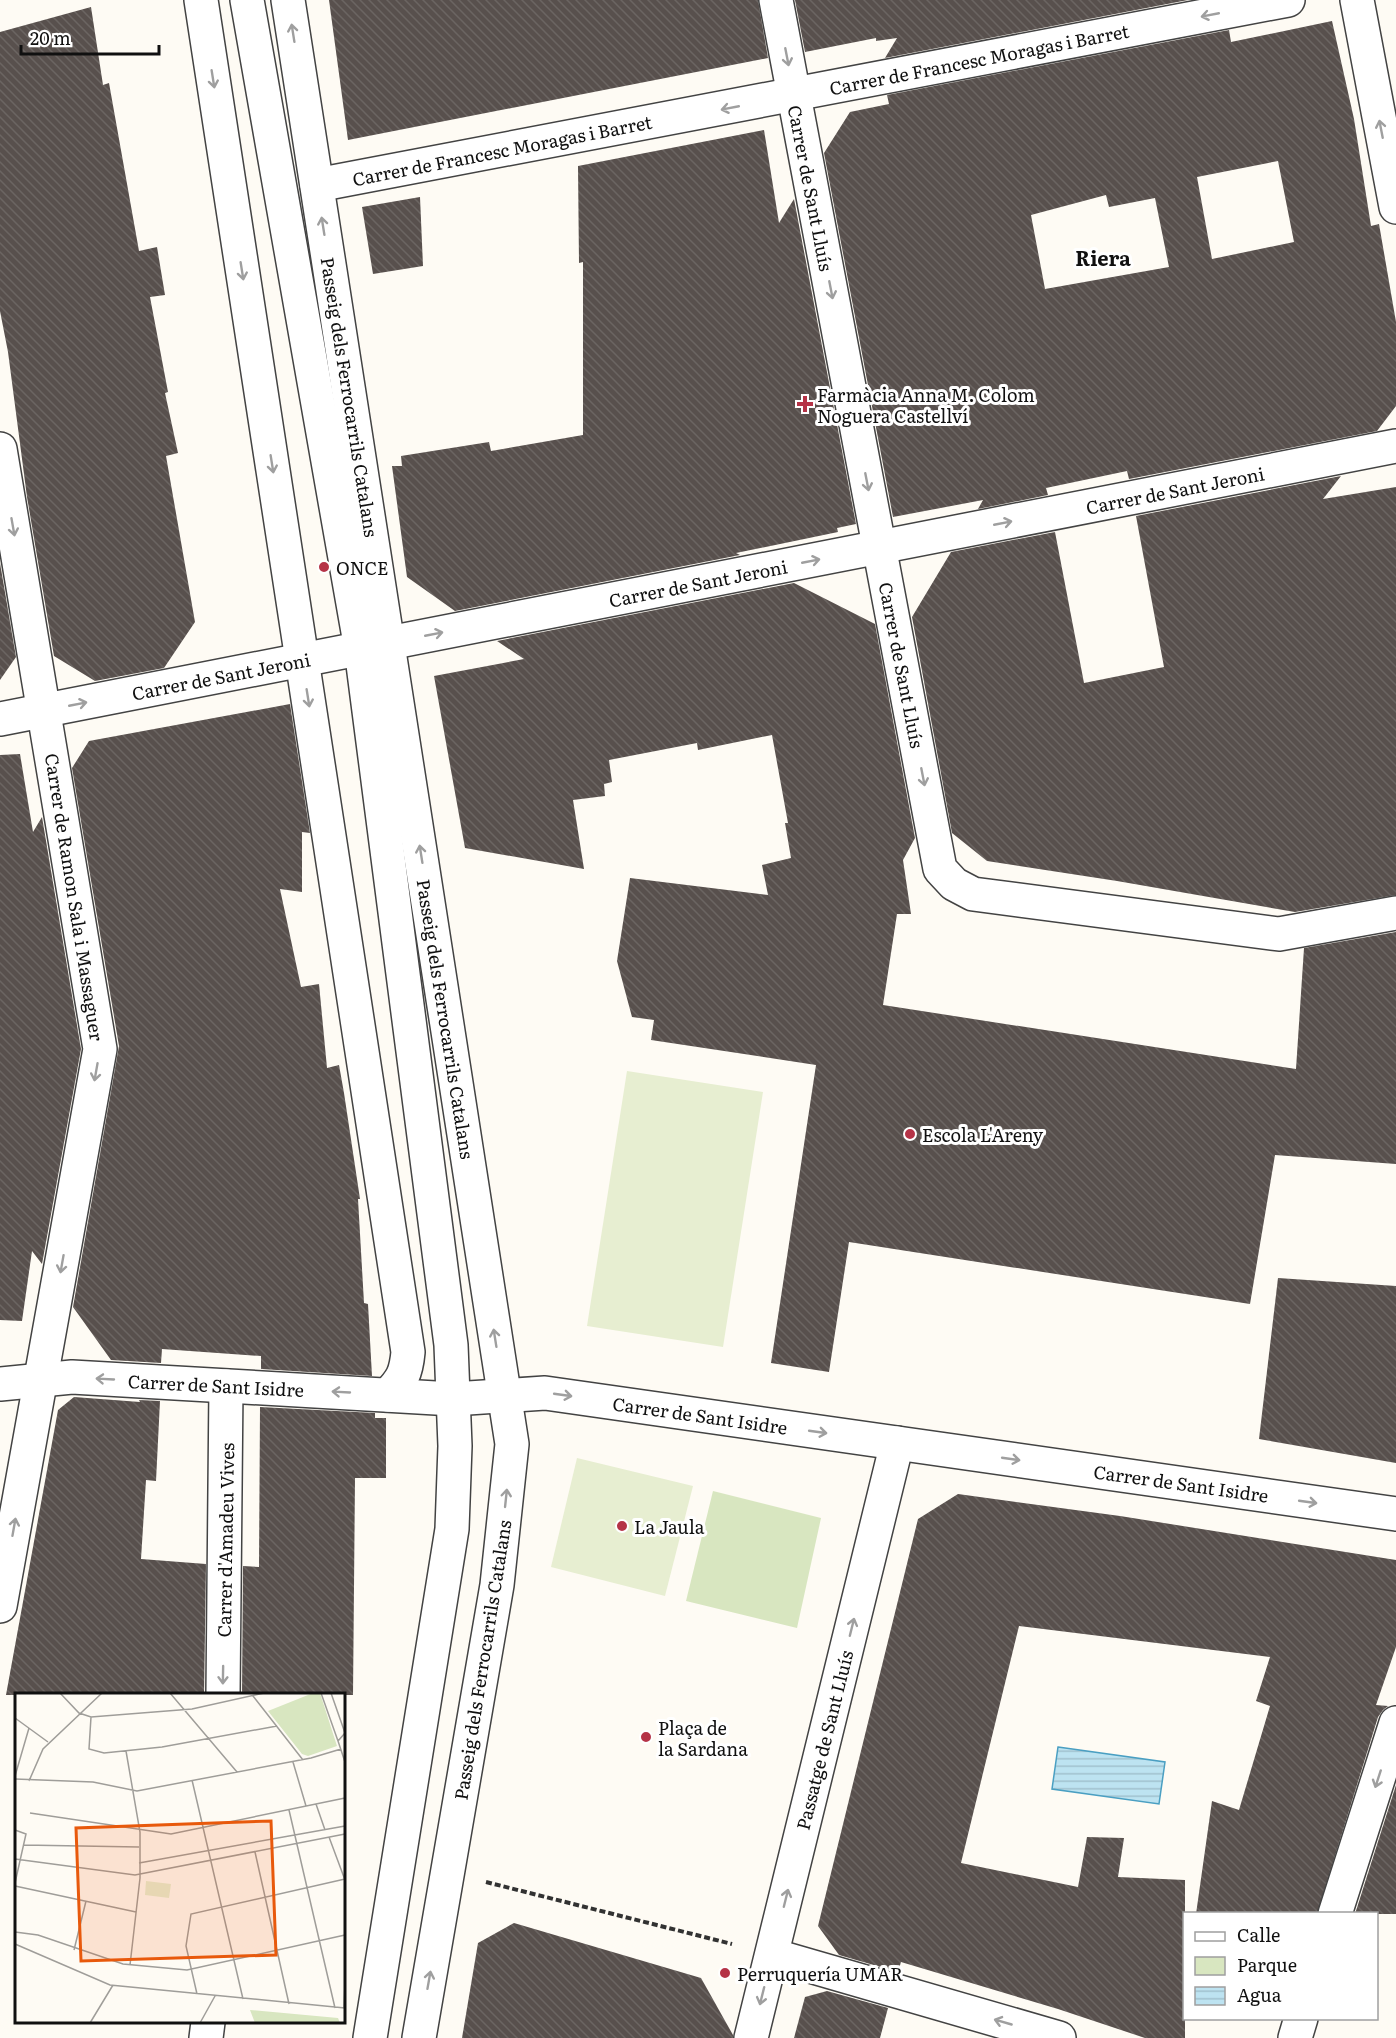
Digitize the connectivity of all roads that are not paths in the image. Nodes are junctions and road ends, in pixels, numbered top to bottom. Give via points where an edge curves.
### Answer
1 (201, 0) edge
2 (247, 0) edge
3 (288, 0) edge
4 (776, 0) edge
5 (1288, 0) edge
6 (1357, 0) edge
7 (794, 95) junction
8 (317, 185) junction
9 (1396, 207) edge
10 (1396, 446) edge
11 (0, 449) edge
12 (880, 547) junction
13 (375, 646) junction
14 (302, 660) junction
15 (44, 711) junction
16 (0, 719) edge
17 (1396, 913) edge
18 (40, 1380) junction
19 (0, 1384) edge
20 (226, 1386) junction
21 (388, 1395) junction
22 (505, 1395) junction
23 (453, 1399) junction
24 (897, 1443) junction
25 (1396, 1514) edge
26 (0, 1606) edge
27 (223, 1693) edge
28 (1396, 1723) edge
29 (1336, 1912) edge
30 (772, 1955) junction
31 (1301, 2020) edge
32 (208, 2023) edge
33 (206, 2038) edge
34 (370, 2038) edge
35 (419, 2038) edge
36 (752, 2038) edge
37 (1059, 2038) edge
38 (1295, 2038) edge

1 -> 14 street
2 - 13 street, Passeig dels Ferrocarrils Catalans
8 -> 3 street, Passeig dels Ferrocarrils Catalans
4 -> 7 street, Carrer de Sant Lluís
5 -> 7 street, Carrer de Francesc Moragas i Barret
9 -> 6 street
7 -> 8 street, Carrer de Francesc Moragas i Barret
7 -> 12 street, Carrer de Sant Lluís
13 -> 8 street, Passeig dels Ferrocarrils Catalans
12 -> 10 street, Carrer de Sant Jeroni
11 -> 15 street, Carrer de Ramon Sala i Massaguer
13 -> 12 street, Carrer de Sant Jeroni
12 -> 17 street, Carrer de Sant Lluís via 940,869 954,884 973,894 1279,934
13 - 14 street, Carrer de Sant Jeroni
22 -> 13 street, Passeig dels Ferrocarrils Catalans
13 - 23 street, Passeig dels Ferrocarrils Catalans via 451,1345
15 -> 14 street, Carrer de Sant Jeroni
14 -> 21 street via 408,1352 402,1380
15 - 16 street, Carrer de Sant Jeroni
15 -> 18 street, Carrer de Ramon Sala i Massaguer via 100,1049
18 - 19 street, Carrer de Sant Isidre
20 -> 18 street, Carrer de Sant Isidre via 72,1377
26 -> 18 street, Carrer de Ramon Sala i Massaguer
21 -> 20 street, Carrer de Sant Isidre
20 -> 27 street, Carrer d'Amadeu Vives
21 - 23 street, Carrer de Sant Isidre
22 - 23 street, Carrer de Sant Isidre
22 -> 24 street, Carrer de Sant Isidre via 545,1393
35 -> 22 street, Passeig dels Ferrocarrils Catalans via 497,1585 512,1444
23 - 34 street, Passeig dels Ferrocarrils Catalans via 452,1529
24 -> 25 street, Carrer de Sant Isidre
30 -> 24 street, Passatge de Sant Lluís
28 -> 29 street
30 -> 36 street, Passatge de Sant Lluís
37 -> 30 street
31 - 38 street
32 - 33 street

